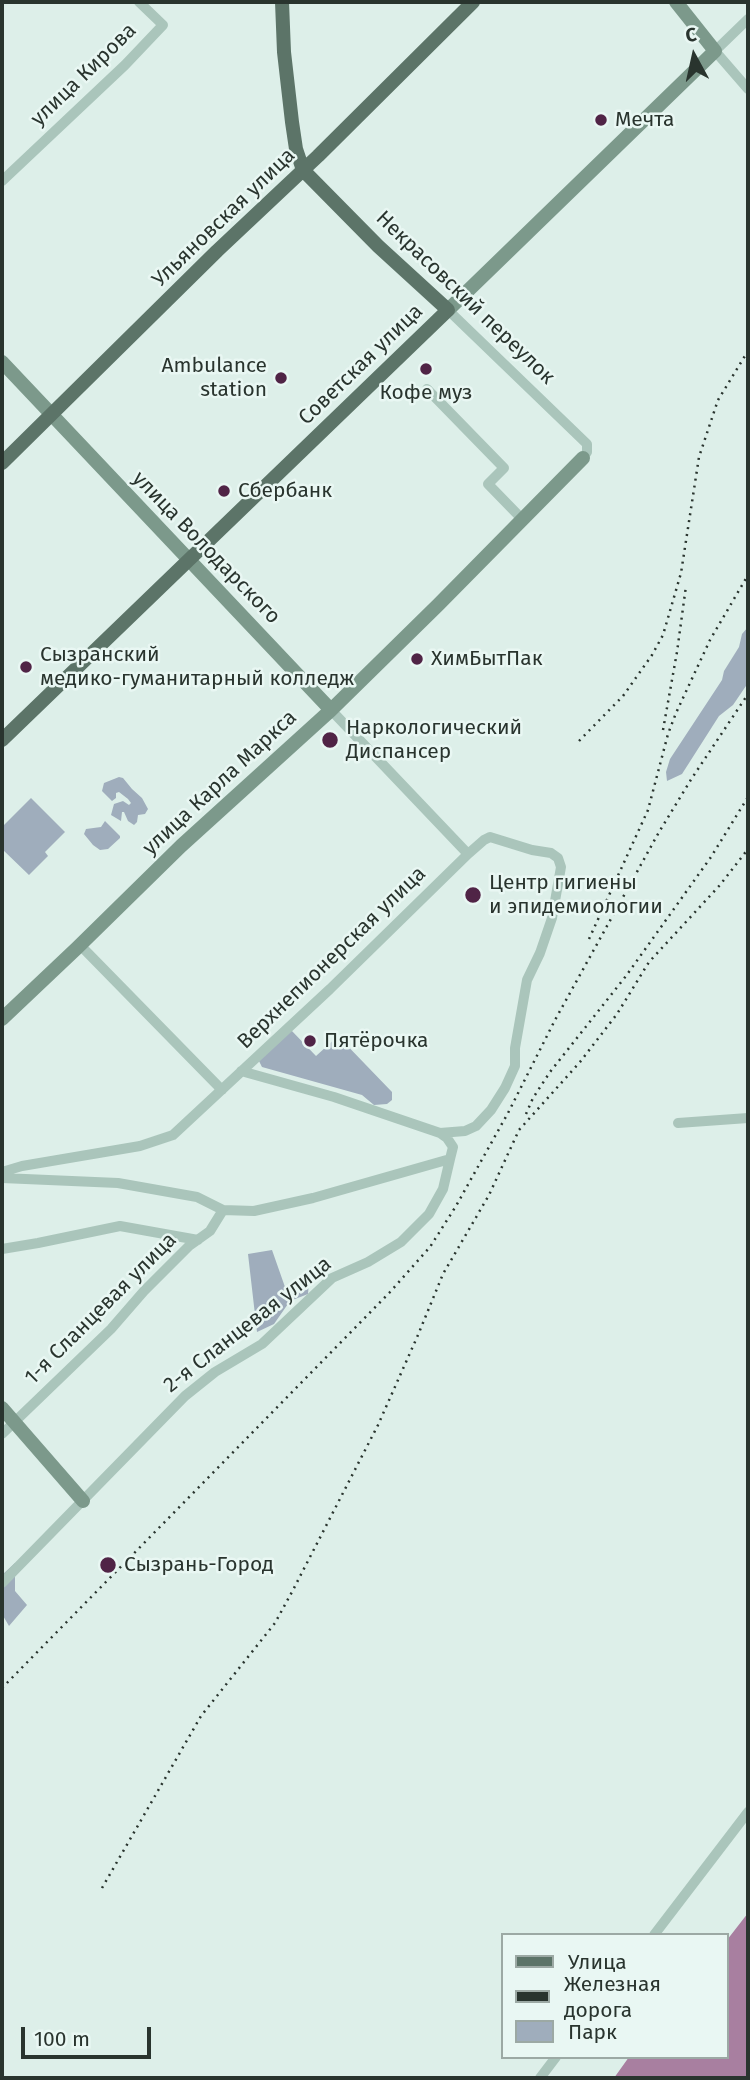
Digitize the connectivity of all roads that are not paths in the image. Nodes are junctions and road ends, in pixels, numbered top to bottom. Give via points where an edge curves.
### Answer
1 (139, 2) edge
2 (282, 2) edge
3 (473, 2) edge
4 (676, 2) edge
5 (748, 19) edge
6 (715, 51) junction
7 (748, 89) edge
8 (303, 170) junction
9 (2, 181) edge
10 (448, 310) junction
11 (2, 362) edge
12 (428, 388) dead end
13 (51, 415) junction
14 (583, 458) joint
15 (2, 463) edge
16 (522, 519) junction
17 (189, 560) junction
18 (331, 710) junction
19 (2, 740) edge
20 (468, 854) junction
21 (80, 945) junction
22 (2, 1019) edge
23 (241, 1071) junction
24 (222, 1090) junction
25 (748, 1118) edge
26 (678, 1123) dead end
27 (440, 1133) junction
28 (450, 1159) junction
29 (2, 1172) edge
30 (2, 1178) edge
31 (223, 1210) junction
32 (198, 1240) junction
33 (2, 1249) edge
34 (2, 1408) edge
35 (13, 1423) junction
36 (2, 1434) edge
37 (83, 1501) junction
38 (2, 1583) edge
39 (748, 1812) edge
40 (656, 1933) edge
41 (554, 2059) edge
42 (540, 2078) edge

1 - 9 street, улица Кирова via 163,25
2 - 8 main road via 292,122
3 - 8 main road, Ульяновская улица
4 - 6 street
5 - 6 street, Советская улица
6 - 7 street
6 - 10 street, Советская улица
8 - 10 main road, Некрасовский переулок
8 - 13 main road, Ульяновская улица
10 - 14 street, Некрасовский переулок via 587,444
10 - 17 main road, Советская улица
11 - 13 street, улица Володарского
12 - 16 street via 504,468 488,484
13 - 15 main road, Ульяновская улица
13 - 17 street, улица Володарского
14 - 16 street, улица Карла Маркса
16 - 18 street, улица Карла Маркса
17 - 18 street, улица Володарского
17 - 19 main road, Советская улица
18 - 20 street, улица Володарского
18 - 21 street, улица Карла Маркса
20 - 23 street, Верхнепионерская улица
20 - 27 street, Верхнепионерская улица via 490,837 551,853 561,867 552,918 527,980 515,1066 505,1088 476,1126
21 - 22 street, улица Карла Маркса
21 - 24 street
23 - 24 street, Верхнепионерская улица
23 - 27 street
24 - 29 street, Верхнепионерская улица via 173,1135 140,1146
25 - 26 street
27 - 28 street, 2-я Сланцевая улица via 453,1147
28 - 31 street via 313,1198 254,1211
28 - 37 street, 2-я Сланцевая улица via 443,1189 429,1214 401,1242 332,1278 262,1344 185,1396
30 - 31 street via 118,1183 197,1197
31 - 32 street, 1-я Сланцевая улица via 211,1231
32 - 33 street via 120,1226
32 - 35 street, 1-я Сланцевая улица
34 - 35 street
35 - 36 street, 1-я Сланцевая улица
35 - 37 street
37 - 38 street, 2-я Сланцевая улица
39 - 40 street
41 - 42 street

